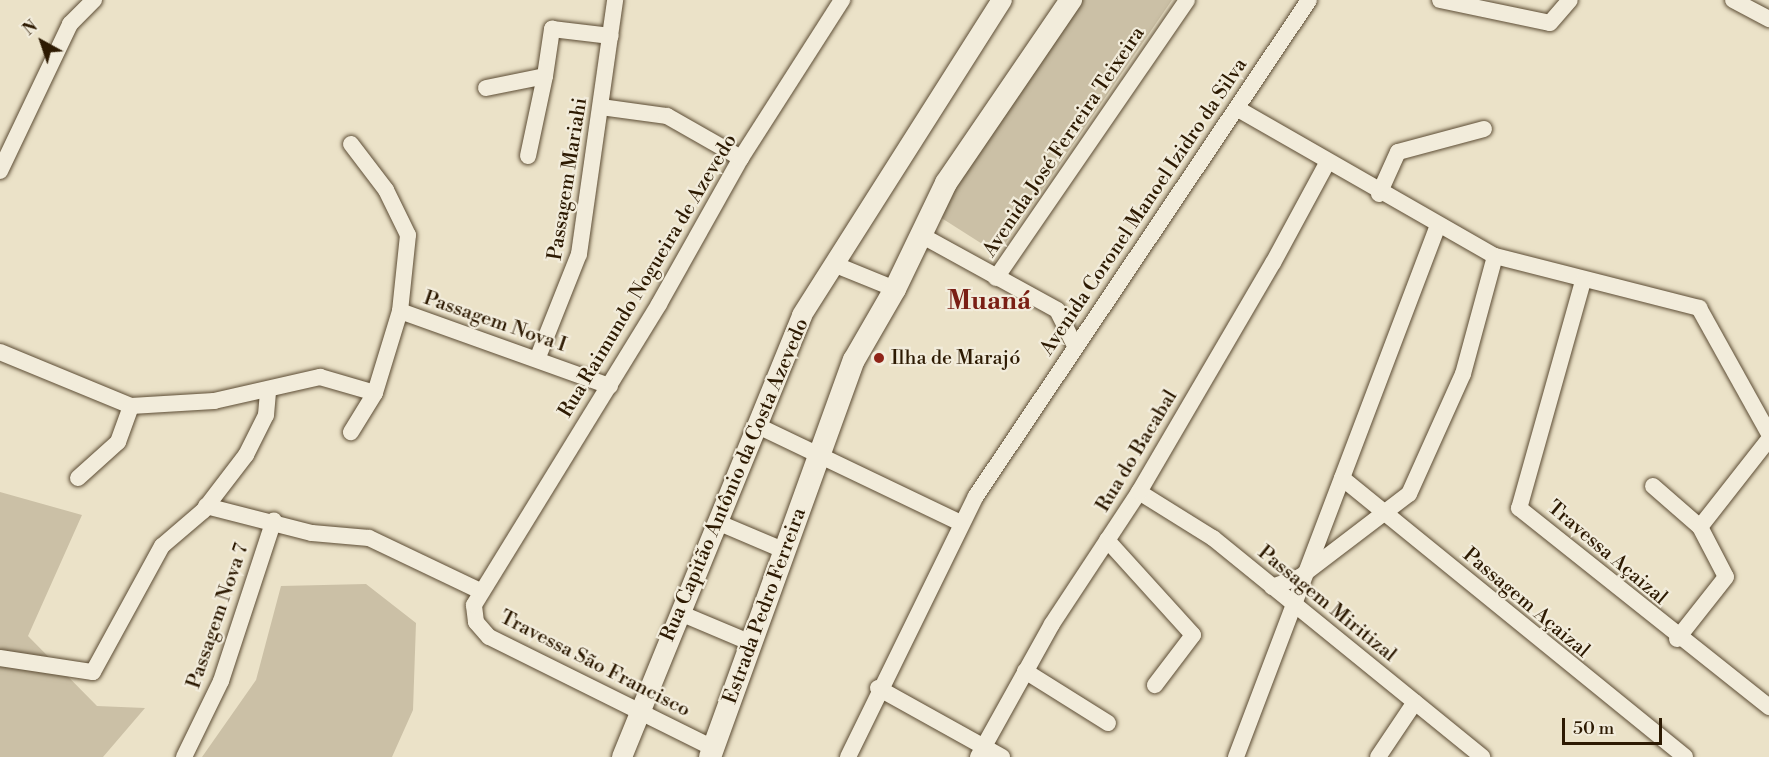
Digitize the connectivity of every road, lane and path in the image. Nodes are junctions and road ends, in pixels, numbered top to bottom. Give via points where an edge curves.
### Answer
1 (93, 0) edge
2 (615, 0) edge
3 (842, 0) edge
4 (1002, 0) edge
5 (1071, 0) edge
6 (1187, 0) edge
7 (1309, 0) edge
8 (1440, 0) edge
9 (1570, 0) edge
10 (1733, 0) edge
11 (1769, 19) edge
12 (611, 36) junction
13 (544, 76) junction
14 (486, 88) dead end
15 (601, 106) junction
16 (1238, 109) junction
17 (1484, 129) dead end
18 (351, 144) dead end
19 (528, 156) dead end
20 (741, 158) junction
21 (1327, 163) junction
22 (0, 171) edge
23 (1379, 194) junction
24 (1437, 228) junction
25 (919, 234) junction
26 (1495, 256) junction
27 (836, 265) junction
28 (996, 278) junction
29 (1583, 281) junction
30 (896, 289) junction
31 (400, 311) junction
32 (1075, 346) junction
33 (0, 351) edge
34 (538, 357) junction
35 (610, 386) junction
36 (268, 390) junction
37 (375, 393) junction
38 (131, 406) junction
39 (756, 425) junction
40 (351, 432) dead end
41 (1769, 434) edge
42 (1769, 439) edge
43 (822, 455) junction
44 (78, 478) dead end
45 (1342, 478) junction
46 (1653, 486) dead end
47 (1139, 492) junction
48 (206, 506) junction
49 (1386, 513) junction
50 (274, 520) junction
51 (717, 522) junction
52 (961, 523) junction
53 (1700, 527) junction
54 (1107, 540) junction
55 (783, 550) junction
56 (1307, 572) junction
57 (1272, 587) junction
58 (476, 597) junction
59 (1294, 604) junction
60 (680, 613) junction
61 (1677, 639) junction
62 (751, 643) junction
63 (0, 658) edge
64 (1025, 671) junction
65 (1155, 685) dead end
66 (878, 688) junction
67 (1415, 702) junction
68 (1769, 707) edge
69 (638, 710) junction
70 (1108, 723) dead end
71 (980, 751) edge
72 (712, 753) edge
73 (184, 757) edge
74 (622, 757) edge
75 (848, 757) edge
76 (1002, 757) edge
77 (1236, 757) edge
78 (1378, 757) edge
79 (1482, 757) edge
80 (1685, 757) edge

1 - 22 street via 70,24
2 - 12 street, Passagem Mariahi
3 - 20 street, Rua Raimundo Nogueira de Azevedo
4 - 27 street, Rua Capitão Antônio da Costa Azevedo
5 - 25 main road, Estrada Pedro Ferreira via 946,183
6 - 28 street, Avenida José Ferreira Teixeira
7 - 16 street, Avenida Coronel Manoel Izidro da Silva
8 - 9 street via 1550,23
10 - 11 street
12 - 13 street via 552,29
12 - 15 street, Passagem Mariahi
13 - 14 street
13 - 19 street
15 - 20 street via 667,116
15 - 34 street, Passagem Mariahi via 574,275
16 - 21 street
16 - 32 street, Avenida Coronel Manoel Izidro da Silva
17 - 23 street via 1398,152
18 - 31 street via 386,190 408,235
20 - 35 street, Rua Raimundo Nogueira de Azevedo
21 - 23 street
21 - 47 street, Rua do Bacabal
23 - 24 street
24 - 26 street
24 - 45 street
25 - 28 street
25 - 30 main road, Estrada Pedro Ferreira
26 - 29 street
26 - 49 street via 1463,374 1409,494
27 - 30 street
27 - 39 street, Rua Capitão Antônio da Costa Azevedo via 802,315
28 - 32 street via 1057,310
29 - 41 street via 1699,308
29 - 61 street, Travessa Açaizal via 1519,508
30 - 43 main road, Estrada Pedro Ferreira via 839,391
31 - 34 street, Passagem Nova I
31 - 37 street
32 - 52 street, Avenida Coronel Manoel Izidro da Silva
33 - 38 street
34 - 35 street, Passagem Nova I
35 - 58 street, Rua Raimundo Nogueira de Azevedo
36 - 37 street via 320,377
36 - 38 street via 214,401
36 - 48 street via 267,415 246,455
37 - 40 street
38 - 44 street via 118,442
39 - 43 street
39 - 51 street, Rua Capitão Antônio da Costa Azevedo
42 - 53 street
43 - 52 street
43 - 55 main road, Estrada Pedro Ferreira
45 - 49 street, Passagem Açaizal
45 - 56 street
46 - 53 street
47 - 54 street, Rua do Bacabal
47 - 57 street, Passagem Miritizal via 1213,538
48 - 50 street
48 - 63 street via 162,546 93,672
49 - 56 street
49 - 80 street, Passagem Açaizal
50 - 58 street via 312,533 369,538
50 - 73 street, Passagem Nova 7 via 221,681
51 - 55 street
51 - 60 street, Rua Capitão Antônio da Costa Azevedo
52 - 66 street, Avenida Coronel Manoel Izidro da Silva
53 - 61 street via 1726,577
54 - 64 street, Rua do Bacabal
54 - 65 street via 1193,635
55 - 62 main road, Estrada Pedro Ferreira
56 - 57 street
56 - 59 street
57 - 59 street, Passagem Miritizal
58 - 69 street, Travessa São Francisco via 476,622 489,636
59 - 67 street, Passagem Miritizal
59 - 77 street
60 - 62 street
60 - 69 street, Rua Capitão Antônio da Costa Azevedo
61 - 68 street, Travessa Açaizal
62 - 72 main road, Estrada Pedro Ferreira
64 - 70 street
64 - 71 street, Rua do Bacabal
66 - 71 street
66 - 75 street, Avenida Coronel Manoel Izidro da Silva
67 - 78 street
67 - 79 street, Passagem Miritizal
69 - 72 street, Travessa São Francisco
69 - 74 street, Rua Capitão Antônio da Costa Azevedo
71 - 76 street

